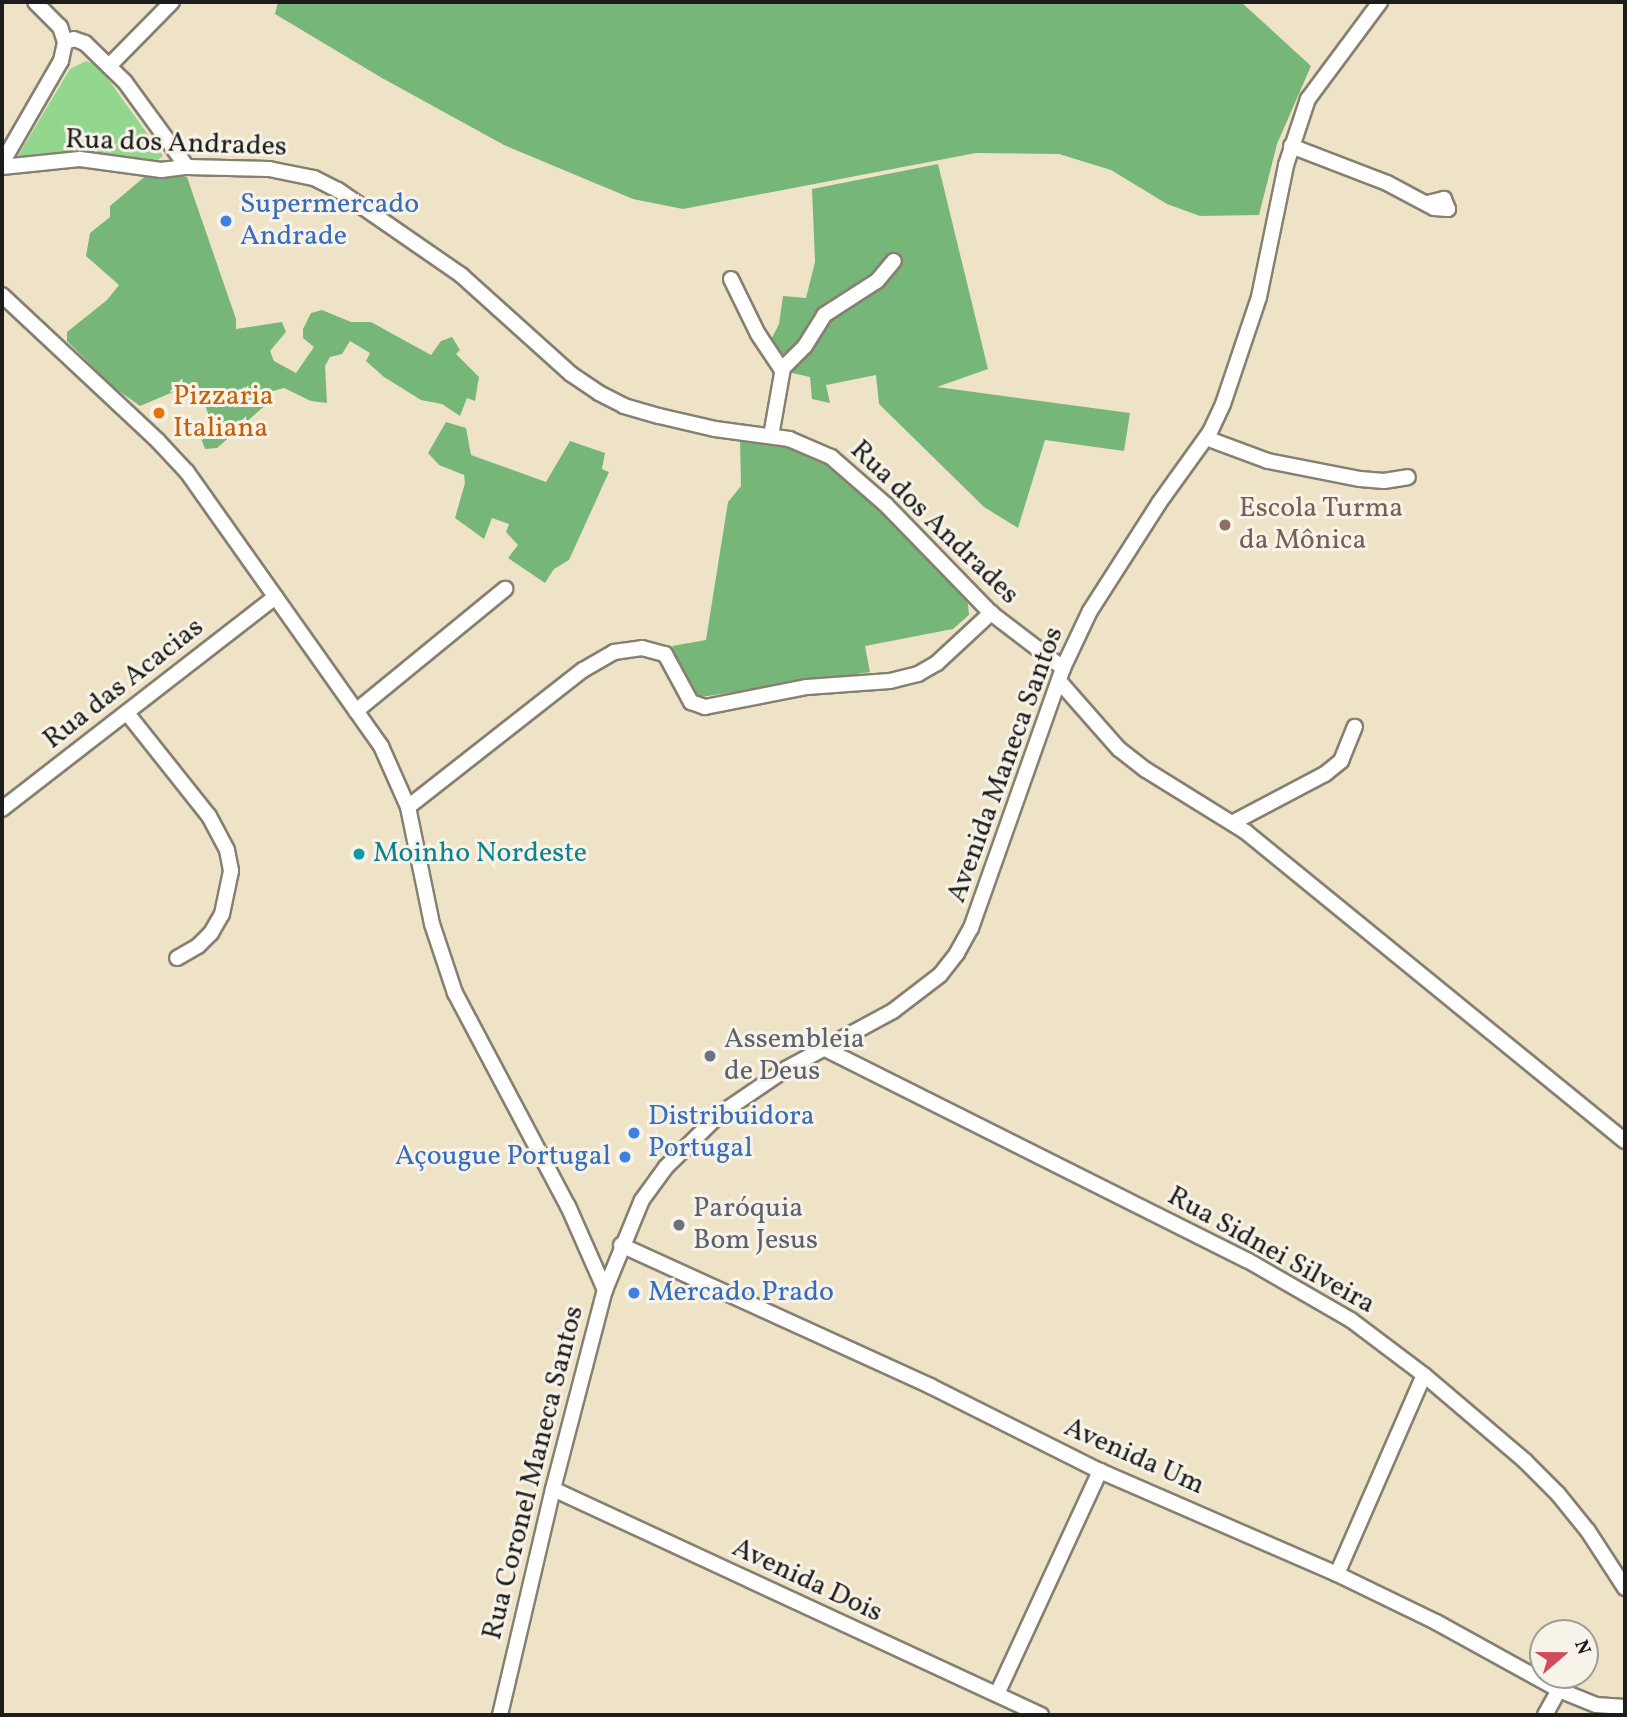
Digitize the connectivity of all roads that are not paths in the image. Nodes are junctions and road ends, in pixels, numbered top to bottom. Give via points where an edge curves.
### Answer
1 (35, 2) edge
2 (172, 2) edge
3 (1380, 2) edge
4 (65, 42) junction
5 (109, 66) junction
6 (1291, 146) junction
7 (2, 165) edge
8 (187, 167) junction
9 (1428, 203) dead end
10 (894, 261) dead end
11 (731, 279) dead end
12 (2, 295) edge
13 (782, 370) junction
14 (771, 436) junction
15 (1206, 438) junction
16 (1408, 477) dead end
17 (505, 589) dead end
18 (275, 597) junction
19 (991, 613) junction
20 (1061, 675) junction
21 (356, 711) junction
22 (127, 713) junction
23 (1355, 727) dead end
24 (408, 807) junction
25 (2, 808) edge
26 (1232, 823) junction
27 (177, 958) dead end
28 (823, 1048) junction
29 (1625, 1141) edge
30 (621, 1245) junction
31 (605, 1290) junction
32 (1423, 1375) junction
33 (1100, 1471) junction
34 (553, 1489) junction
35 (1337, 1574) junction
36 (1625, 1588) edge
37 (1559, 1690) junction
38 (997, 1694) junction
39 (1625, 1707) edge
40 (500, 1715) edge
41 (1041, 1715) edge
42 (1545, 1715) edge

1 - 4 street via 60,27
2 - 5 street
3 - 6 street, Avenida Maneca Santos via 1308,99
4 - 5 street via 74,38 85,43
4 - 7 street via 53,79
5 - 8 street
6 - 9 street
6 - 15 street, Avenida Maneca Santos via 1245,344
7 - 8 street, Rua dos Andrades via 80,159 162,170
8 - 14 street, Rua dos Andrades via 269,169 314,178 461,275 571,374 599,393 659,416
10 - 13 street via 877,281 824,315 805,346
11 - 13 street
12 - 18 street via 187,472
13 - 14 street
14 - 19 street, Rua dos Andrades via 813,447 849,470
15 - 16 street via 1268,461 1360,480
15 - 20 street, Avenida Maneca Santos via 1090,611
17 - 21 street
18 - 21 street
18 - 22 street, Rua das Acacias
19 - 20 street, Rua dos Andrades
19 - 24 street via 937,663 918,674 890,681 807,687 705,707 695,706 687,696 665,654 642,648 614,652 583,670
20 - 26 street, Rua dos Andrades via 1119,749
20 - 28 street, Avenida Maneca Santos via 971,928 957,953 940,975 893,1011
21 - 24 street via 392,767
22 - 25 street, Rua das Acacias
22 - 27 street via 209,816 227,850 231,871 222,914 198,946
23 - 26 street via 1341,761 1325,774
24 - 31 street via 432,924 451,982 563,1198
26 - 29 street, Rua dos Andrades
28 - 30 street, Avenida Maneca Santos via 750,1092 691,1140 642,1200
28 - 32 street, Rua Sidnei Silveira via 1247,1260 1351,1320
30 - 31 street, Rua Coronel Maneca Santos
30 - 33 street, Avenida Um via 930,1386
31 - 34 street, Rua Coronel Maneca Santos
32 - 35 street
32 - 36 street, Rua Sidnei Silveira via 1558,1494
33 - 35 street, Avenida Um
33 - 38 street
34 - 38 street, Avenida Dois
34 - 40 street, Rua Coronel Maneca Santos
35 - 37 street, Avenida Um
37 - 39 street, Avenida Um via 1596,1706
37 - 42 street
38 - 41 street, Avenida Dois

